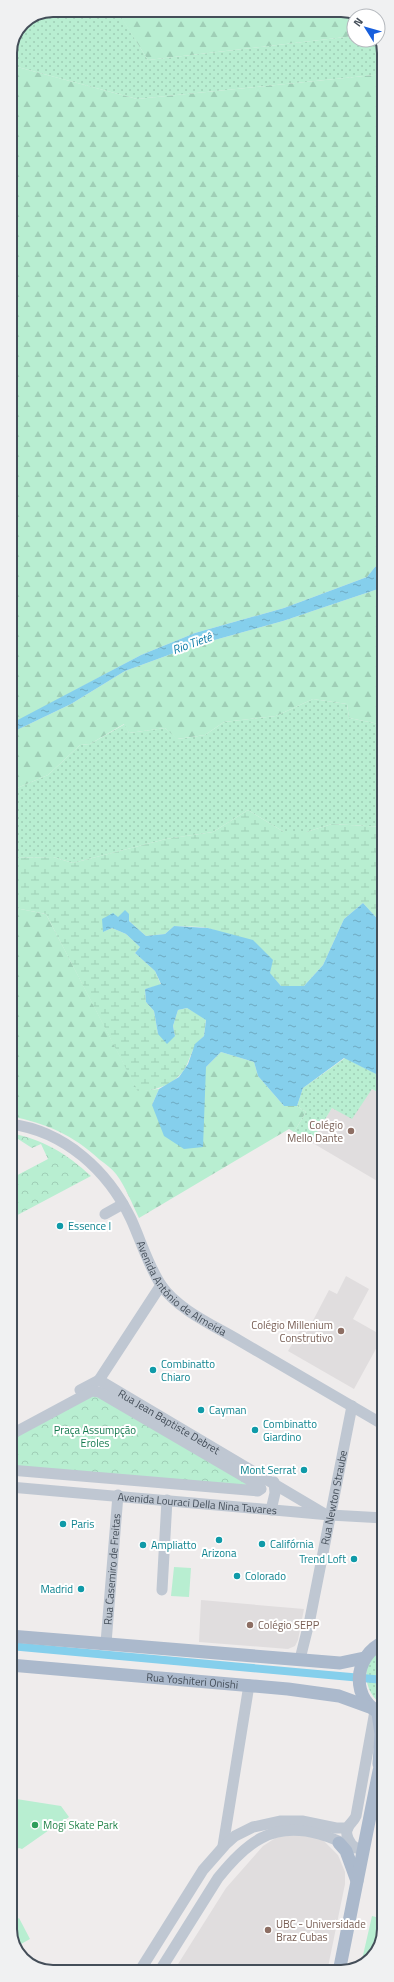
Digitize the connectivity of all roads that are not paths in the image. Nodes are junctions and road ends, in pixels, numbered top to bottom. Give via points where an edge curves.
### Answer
1 (17, 1126) edge
2 (123, 1204) junction
3 (105, 1214) dead end
4 (161, 1285) junction
5 (99, 1380) junction
6 (352, 1406) junction
7 (377, 1421) edge
8 (17, 1423) edge
9 (17, 1431) edge
10 (17, 1471) edge
11 (274, 1482) junction
12 (17, 1488) edge
13 (118, 1495) junction
14 (167, 1500) junction
15 (271, 1510) junction
16 (328, 1515) junction
17 (377, 1518) edge
18 (162, 1590) dead end
19 (17, 1637) edge
20 (106, 1643) junction
21 (377, 1646) edge
22 (364, 1658) junction
23 (300, 1659) junction
24 (17, 1666) edge
25 (249, 1685) junction
26 (377, 1712) edge
27 (377, 1778) edge
28 (348, 1828) junction
29 (340, 1843) junction
30 (223, 1846) junction
31 (358, 1849) junction
32 (206, 1867) junction
33 (219, 1876) junction
34 (357, 1881) junction
35 (143, 1965) edge
36 (163, 1965) edge
37 (340, 1965) edge

1 - 2 street, Avenida Antônio de Almeida via 42,1132 73,1149 105,1177
2 - 3 street
2 - 4 street, Avenida Antônio de Almeida
4 - 5 street
4 - 6 street, Avenida Antônio de Almeida via 190,1311
5 - 8 street
5 - 11 street, Rua Jean Baptiste Debret
6 - 7 street, Avenida Antônio de Almeida
6 - 16 street, Rua Newton Straube
9 - 10 street via 92,1391 99,1392 260,1486 260,1489 258,1491
11 - 15 street via 275,1493
11 - 16 street, Rua Jean Baptiste Debret
12 - 13 street, Avenida Louraci Della Nina Tavares
13 - 14 street, Avenida Louraci Della Nina Tavares
13 - 20 street, Rua Casemiro de Freitas
14 - 15 street, Avenida Louraci Della Nina Tavares
14 - 18 street
15 - 16 street, Avenida Louraci Della Nina Tavares
16 - 17 street, Avenida Louraci Della Nina Tavares
16 - 23 street, Rua Newton Straube via 310,1619
19 - 20 main road
20 - 23 main road
21 - 22 main road
22 - 23 main road via 340,1663
22 - 26 main road via 358,1678 360,1690 364,1700
24 - 25 main road, Rua Yoshiteri Onishi
25 - 26 main road, Rua Yoshiteri Onishi via 339,1696
25 - 30 street
26 - 28 street via 356,1816
27 - 31 main road
28 - 30 street via 302,1821 267,1822 236,1836
28 - 31 street via 347,1837
29 - 31 street
29 - 33 street via 312,1832 277,1831 256,1841
29 - 34 main road via 346,1851
30 - 32 street
31 - 34 main road
32 - 33 street
32 - 35 street
33 - 36 street
34 - 37 main road

